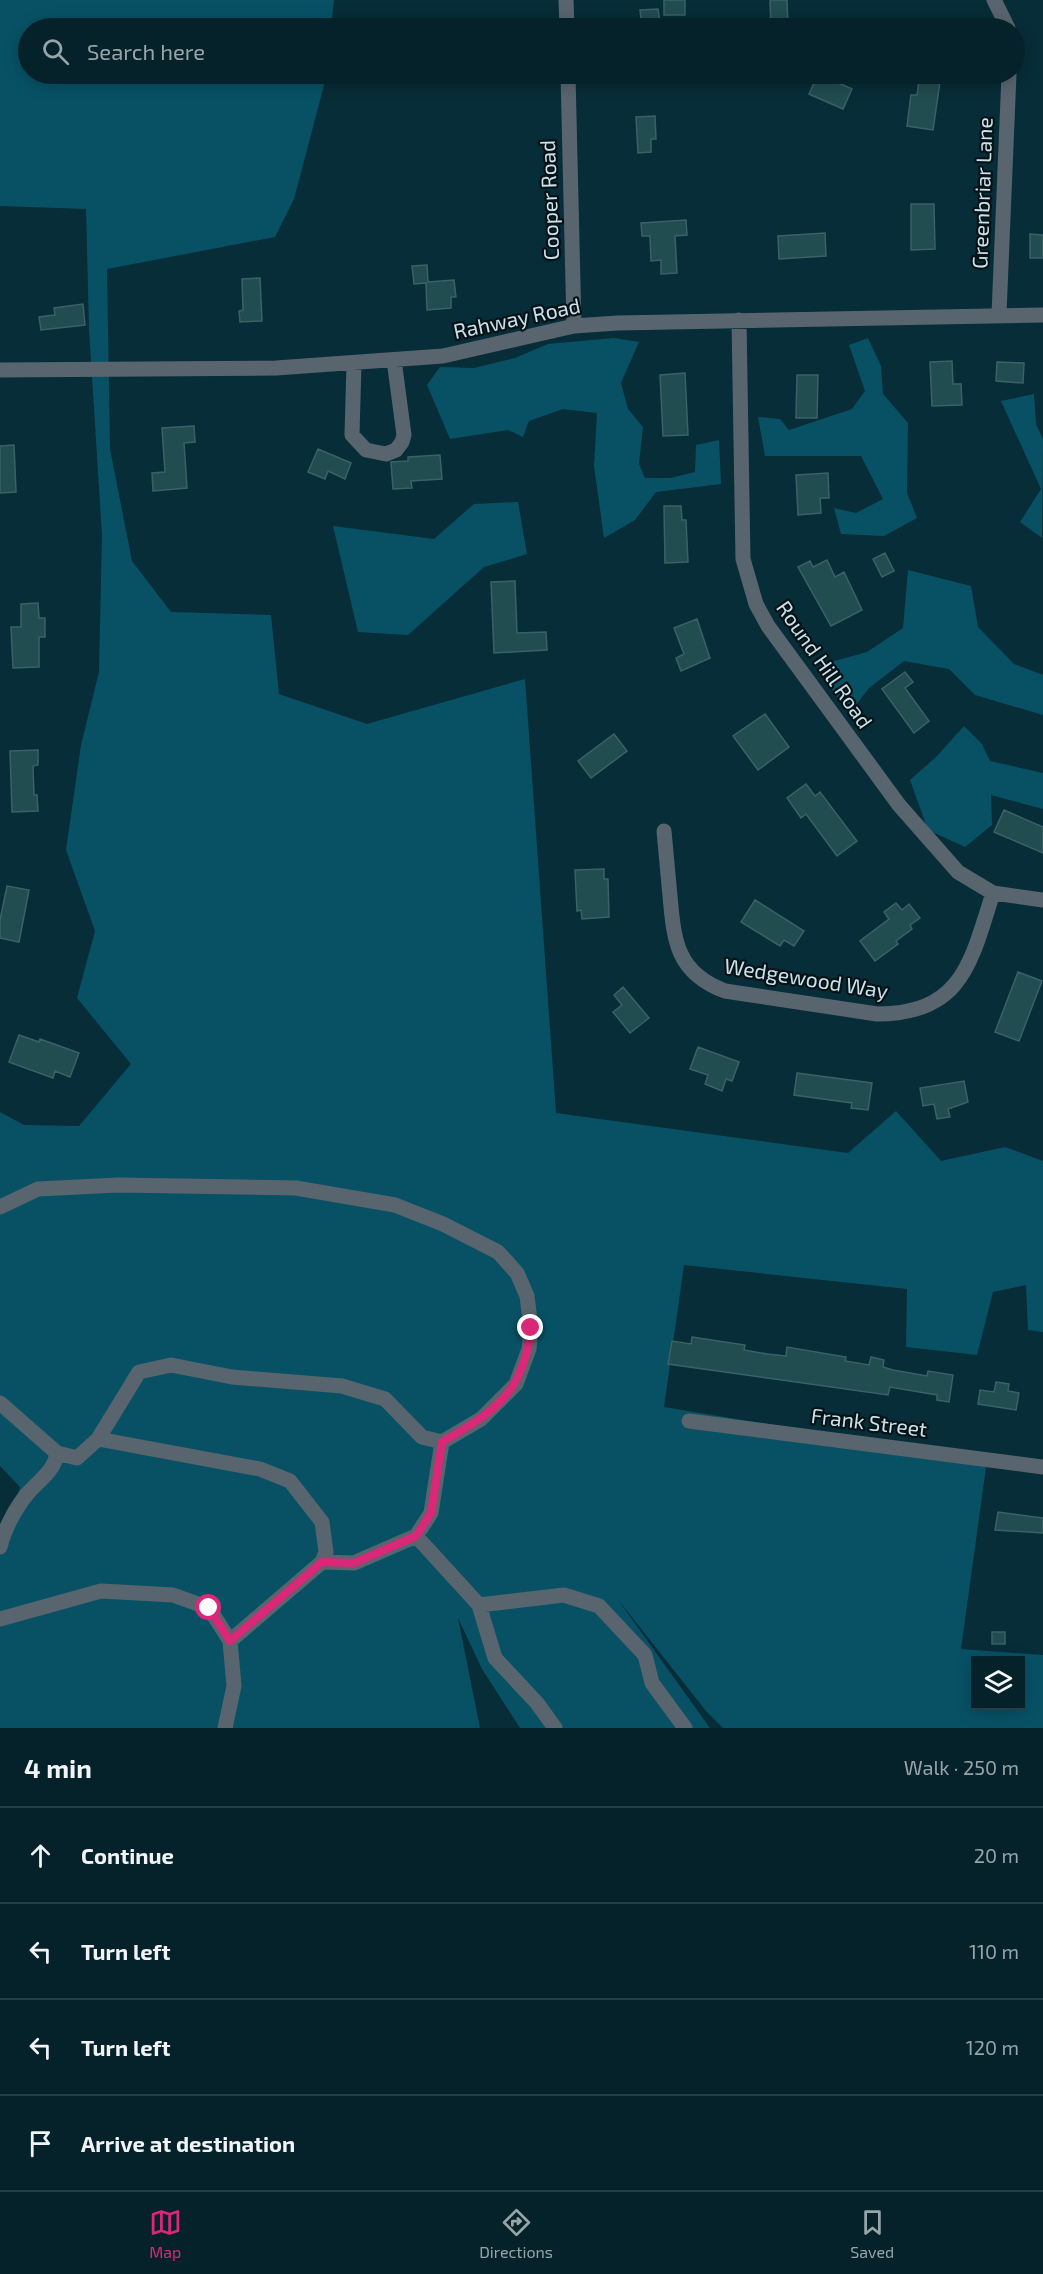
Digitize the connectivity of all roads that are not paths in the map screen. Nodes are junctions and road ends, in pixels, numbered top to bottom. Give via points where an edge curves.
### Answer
1 (566, 0) edge
2 (994, 0) edge
3 (567, 18) edge
4 (1003, 18) edge
5 (568, 84) edge
6 (1009, 84) edge
7 (999, 314) junction
8 (1043, 315) edge
9 (739, 320) junction
10 (574, 326) junction
11 (394, 360) junction
12 (354, 363) junction
13 (0, 370) edge
14 (664, 831) dead end
15 (993, 893) junction
16 (1043, 900) edge
17 (0, 1207) edge
18 (0, 1403) edge
19 (689, 1421) dead end
20 (98, 1439) junction
21 (442, 1442) junction
22 (57, 1453) junction
23 (1043, 1467) edge
24 (416, 1536) junction
25 (0, 1547) edge
26 (322, 1562) junction
27 (479, 1605) junction
28 (0, 1619) edge
29 (230, 1641) junction
30 (225, 1728) edge
31 (555, 1728) edge
32 (685, 1728) edge

1 - 3 street
2 - 4 street
5 - 10 street, Cooper Road
6 - 7 street, Greenbriar Lane
7 - 8 street, Rahway Road
7 - 9 street, Rahway Road
9 - 10 street, Rahway Road
9 - 15 street, Round Hill Road via 743,559 756,604 768,626 926,838 958,872
10 - 11 street, Rahway Road via 443,356
11 - 12 street, Rahway Road
11 - 12 street via 404,438 396,450 386,454 366,450 352,435
12 - 13 street, Rahway Road via 276,368
14 - 15 street, Wedgewood Way via 675,943 689,968 725,991 877,1014 917,1010 935,1002 964,975
15 - 16 street, Round Hill Road
17 - 21 street via 38,1189 118,1185 296,1188 395,1205 498,1252 517,1273 527,1296 529,1349 516,1384 481,1419
18 - 22 street
19 - 23 street, Frank Street
20 - 21 street via 139,1372 171,1365 232,1377 342,1386 385,1399 422,1437
20 - 22 street via 77,1458
20 - 26 street via 260,1469 290,1481 322,1522 326,1552
21 - 24 street via 431,1513
22 - 25 street via 55,1466 26,1495
24 - 26 street via 354,1563
24 - 27 street
26 - 29 street
27 - 31 street via 495,1658
27 - 32 street via 564,1595 599,1606 645,1655 652,1683
28 - 29 street via 101,1591 173,1596 209,1608
29 - 30 street via 234,1686

